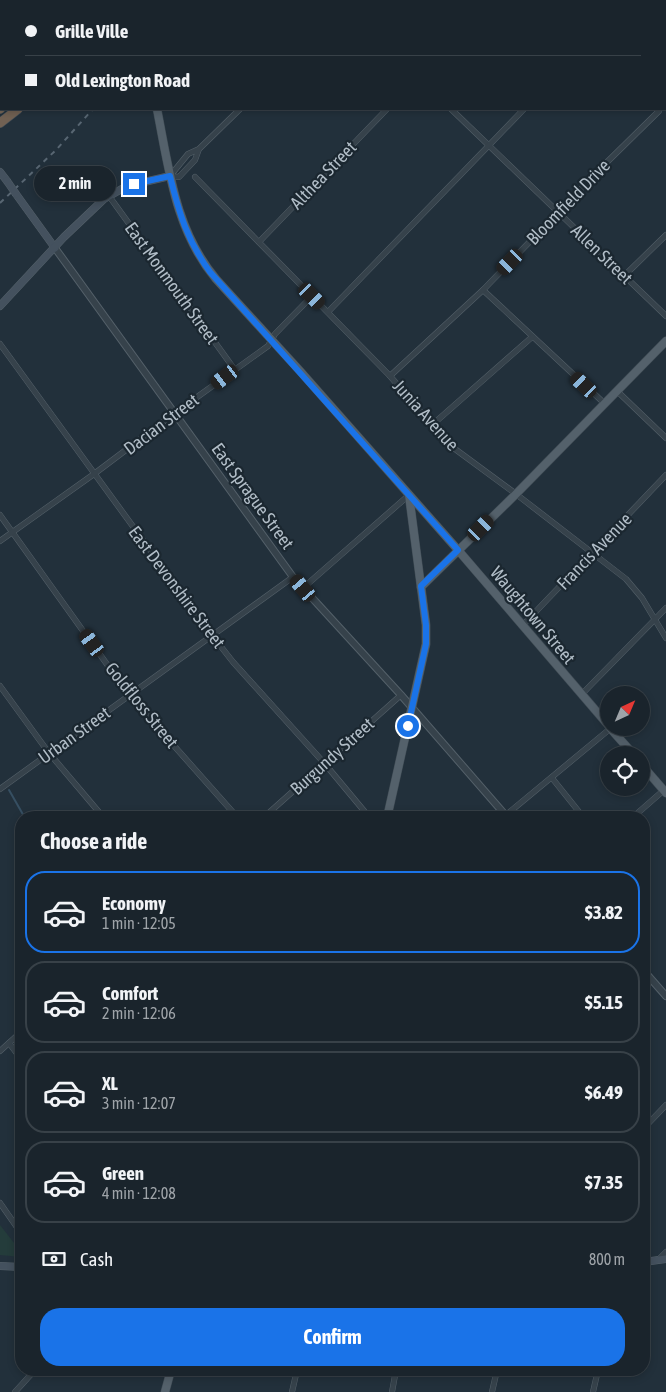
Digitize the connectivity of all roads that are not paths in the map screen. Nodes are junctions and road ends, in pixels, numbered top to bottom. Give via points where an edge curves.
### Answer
1 (17, 110) edge
2 (157, 110) edge
3 (239, 110) edge
4 (386, 110) edge
5 (452, 110) edge
6 (523, 110) edge
7 (659, 111) dead end
8 (0, 123) edge
9 (489, 146) junction
10 (199, 149) junction
11 (0, 172) edge
12 (170, 176) junction
13 (195, 177) dead end
14 (109, 196) junction
15 (558, 212) junction
16 (666, 234) edge
17 (259, 242) junction
18 (55, 248) junction
19 (624, 276) junction
20 (483, 290) junction
21 (312, 296) junction
22 (0, 306) edge
23 (328, 312) junction
24 (666, 316) edge
25 (532, 337) junction
26 (272, 340) junction
27 (666, 341) edge
28 (0, 344) edge
29 (235, 370) junction
30 (390, 376) junction
31 (617, 391) junction
32 (604, 403) junction
33 (175, 413) junction
34 (432, 425) junction
35 (666, 438) edge
36 (94, 474) junction
37 (666, 475) edge
38 (516, 494) junction
39 (409, 495) junction
40 (0, 515) edge
41 (13, 532) junction
42 (0, 542) edge
43 (458, 550) junction
44 (592, 552) junction
45 (293, 576) junction
46 (421, 586) junction
47 (303, 588) junction
48 (666, 608) edge
49 (655, 619) junction
50 (522, 626) junction
51 (212, 635) junction
52 (666, 638) edge
53 (0, 686) edge
54 (582, 694) junction
55 (130, 695) junction
56 (401, 695) junction
57 (412, 708) junction
58 (600, 715) edge
59 (600, 736) edge
60 (618, 736) edge
61 (626, 746) edge
62 (49, 753) junction
63 (325, 764) junction
64 (650, 774) edge
65 (552, 778) junction
66 (0, 789) edge
67 (665, 791) edge
68 (98, 811) edge
69 (232, 811) edge
70 (272, 811) edge
71 (364, 811) edge
72 (389, 811) edge
73 (503, 811) edge
74 (513, 811) edge
75 (578, 811) edge
76 (641, 811) edge
77 (650, 979) edge
78 (666, 996) edge
79 (15, 1038) edge
80 (9, 1043) junction
81 (0, 1051) edge
82 (15, 1051) edge
83 (666, 1105) edge
84 (650, 1122) edge
85 (0, 1203) edge
86 (15, 1224) edge
87 (666, 1252) edge
88 (666, 1259) edge
89 (658, 1260) junction
90 (650, 1261) edge
91 (0, 1266) edge
92 (15, 1267) edge
93 (30, 1376) edge
94 (169, 1376) edge
95 (296, 1376) edge
96 (395, 1376) edge
97 (496, 1376) edge
98 (597, 1376) edge
99 (15, 1392) edge
100 (165, 1392) edge
101 (292, 1392) edge
102 (392, 1392) edge
103 (492, 1392) edge
104 (593, 1392) edge

1 - 8 highway
2 - 12 main road, Waughtown Street
3 - 10 street
4 - 17 street, Althea Street
5 - 9 street, Allen Street
6 - 9 street
7 - 15 street, Bloomfield Drive
9 - 15 street, Allen Street
9 - 23 street
10 - 12 street via 188,154
10 - 12 street via 195,160 179,177
11 - 18 main road, East Sprague Street, bridge
12 - 14 main road via 134,184
12 - 26 main road, Waughtown Street via 183,223 199,256
13 - 17 street, Junia Avenue
14 - 18 main road
14 - 29 street, East Monmouth Street
15 - 19 street, Allen Street
15 - 20 street, Bloomfield Drive
16 - 19 street
17 - 21 street, Junia Avenue
18 - 22 main road
18 - 33 street, East Sprague Street
19 - 24 street, Allen Street
20 - 25 street
20 - 30 street, Bloomfield Drive
21 - 23 street, Junia Avenue
21 - 26 street, Dacian Street
23 - 30 street, Junia Avenue
25 - 32 street
25 - 34 street
26 - 29 street, Dacian Street
26 - 39 main road, Waughtown Street
27 - 31 main road
28 - 36 street, East Devonshire Street
29 - 33 street, Dacian Street
30 - 34 street, Junia Avenue
31 - 32 main road
31 - 35 street
32 - 38 main road
33 - 36 street, Dacian Street
33 - 45 street, East Sprague Street
34 - 38 street, Junia Avenue via 455,448
36 - 41 street, Dacian Street
36 - 51 street, East Devonshire Street
37 - 44 street, Francis Avenue
38 - 43 main road
38 - 44 street, Junia Avenue
39 - 43 main road, Waughtown Street
39 - 46 main road
39 - 47 street
40 - 41 street, Goldfloss Street
41 - 42 street, Dacian Street
41 - 55 street, Goldfloss Street
43 - 46 main road
43 - 50 main road, Waughtown Street
44 - 49 street, Junia Avenue via 626,579
44 - 50 street, Francis Avenue
45 - 47 street, East Sprague Street
45 - 51 street, Urban Street
46 - 57 main road via 426,644
47 - 56 street, East Sprague Street
48 - 49 street
49 - 52 street, Junia Avenue
49 - 54 street
50 - 54 main road, Waughtown Street
51 - 55 street, Urban Street
51 - 63 street, East Devonshire Street
53 - 62 street
54 - 58 main road, Waughtown Street
55 - 62 street, Urban Street
55 - 69 street, Goldfloss Street
56 - 57 street, East Sprague Street
56 - 63 street, Burgundy Street
57 - 72 main road
57 - 73 street, East Sprague Street
59 - 65 street
60 - 61 main road, Waughtown Street
62 - 66 street, Urban Street
62 - 68 street
63 - 70 street, Burgundy Street
63 - 71 street, East Devonshire Street
64 - 67 main road
65 - 74 street
65 - 75 street
67 - 76 street
77 - 78 street
79 - 80 street
80 - 81 street
80 - 82 street
83 - 84 street
85 - 86 street
87 - 89 street
88 - 89 main road
89 - 90 main road
91 - 92 main road
93 - 99 street
94 - 100 main road
95 - 101 street
96 - 102 street
97 - 103 street
98 - 104 street

